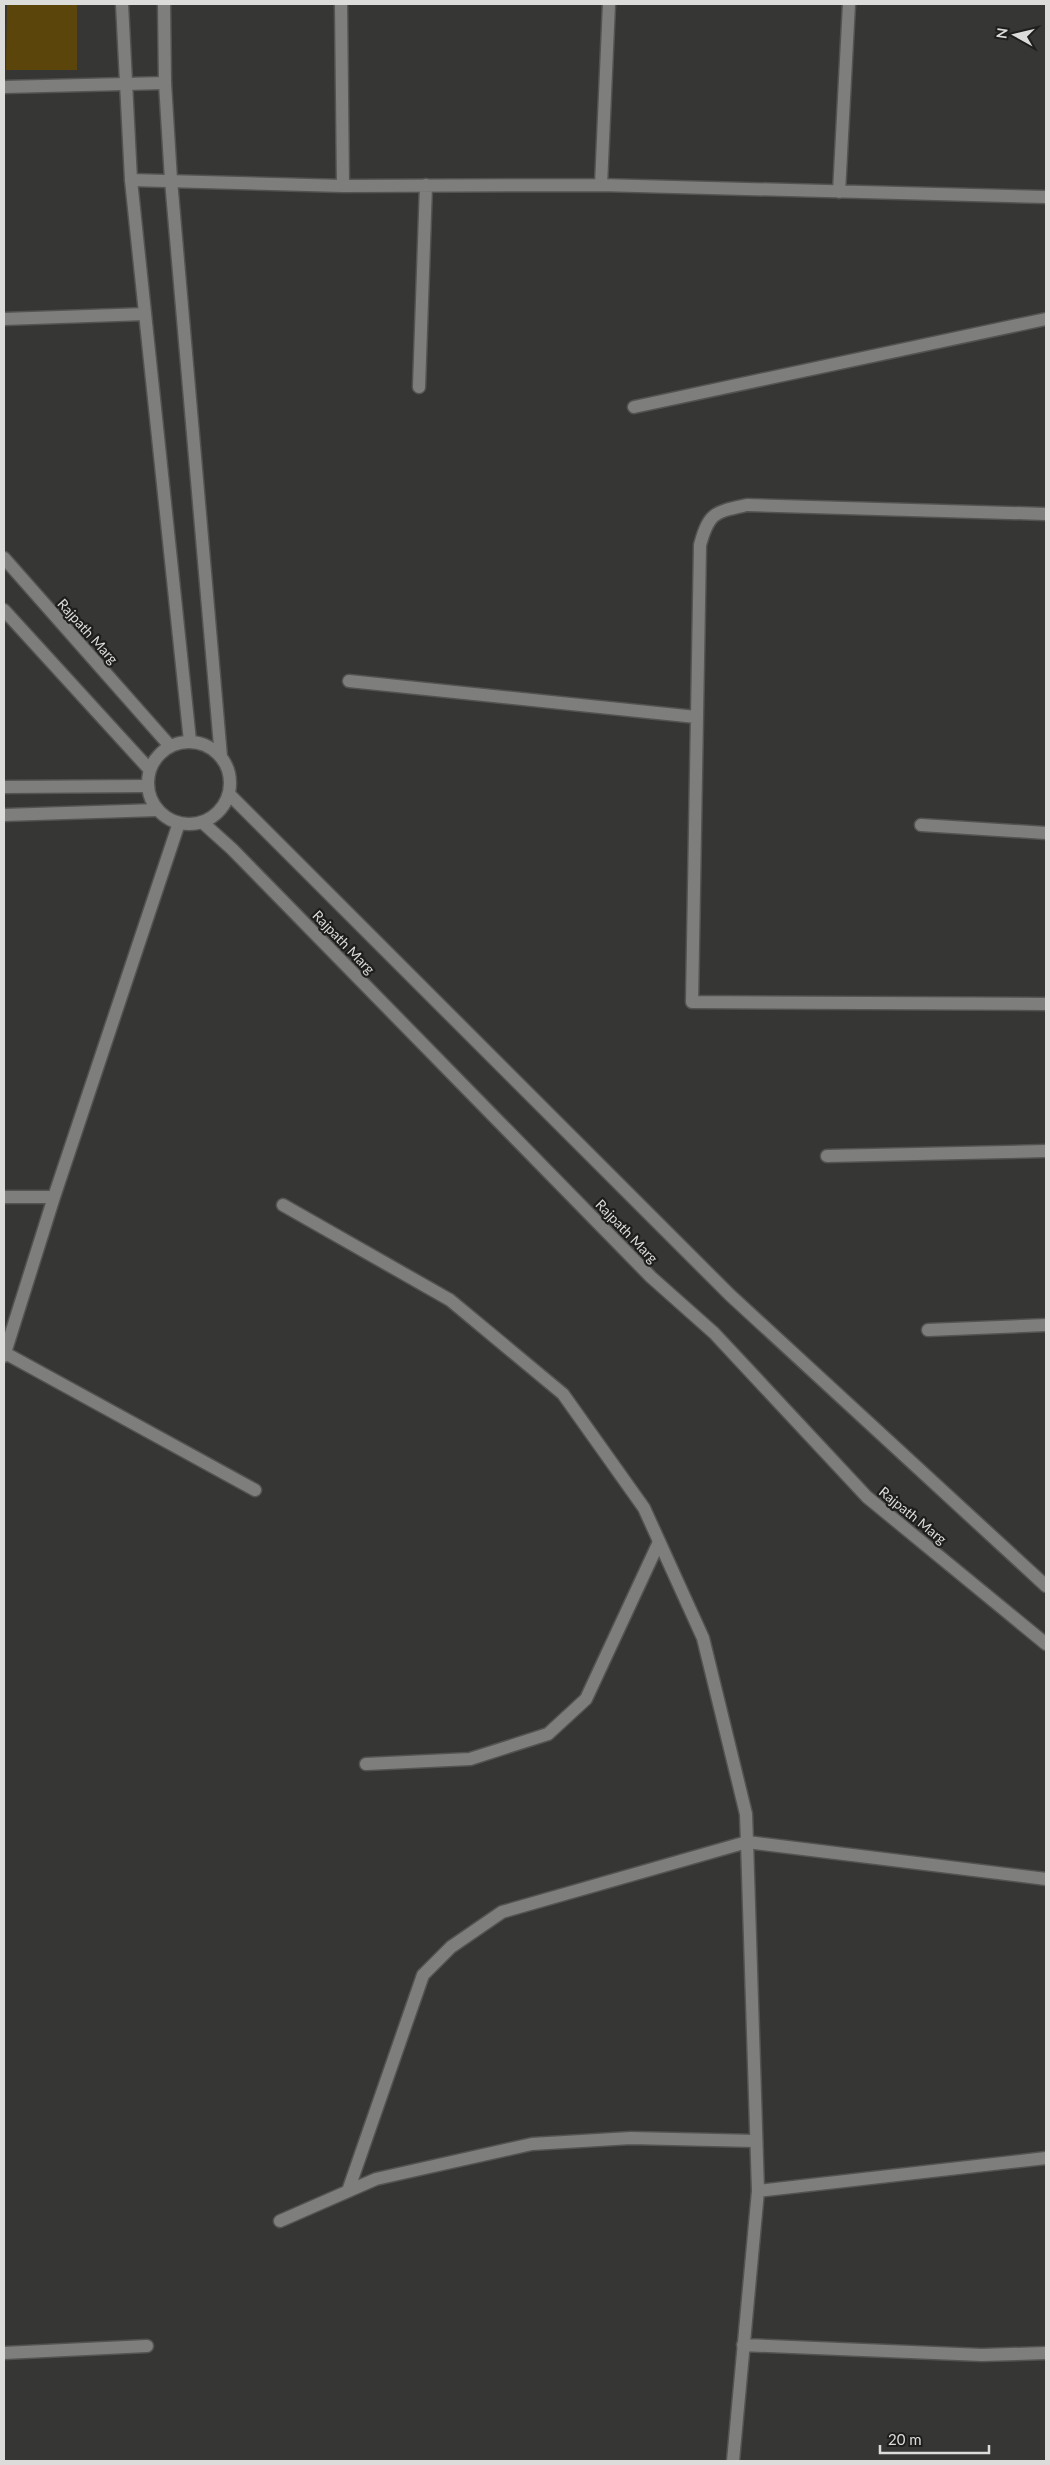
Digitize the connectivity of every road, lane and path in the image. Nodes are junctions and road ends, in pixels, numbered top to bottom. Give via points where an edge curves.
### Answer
1 (122, 4) edge
2 (164, 4) edge
3 (341, 4) edge
4 (609, 4) edge
5 (849, 4) edge
6 (166, 83) junction
7 (125, 84) junction
8 (4, 87) edge
9 (131, 180) junction
10 (171, 180) junction
11 (601, 185) junction
12 (343, 186) junction
13 (426, 186) junction
14 (839, 192) junction
15 (1046, 197) edge
16 (145, 314) junction
17 (4, 319) edge
18 (1046, 319) edge
19 (419, 387) dead end
20 (634, 407) dead end
21 (1046, 514) edge
22 (4, 558) edge
23 (4, 610) edge
24 (349, 681) dead end
25 (696, 717) junction
26 (190, 741) junction
27 (170, 746) junction
28 (221, 757) junction
29 (150, 770) junction
30 (147, 786) junction
31 (4, 787) edge
32 (229, 794) junction
33 (158, 810) junction
34 (4, 815) edge
35 (202, 822) junction
36 (179, 823) junction
37 (921, 825) dead end
38 (1046, 834) edge
39 (1046, 1004) edge
40 (1046, 1151) edge
41 (827, 1156) dead end
42 (4, 1197) edge
43 (54, 1197) junction
44 (283, 1205) dead end
45 (1046, 1325) edge
46 (928, 1330) dead end
47 (4, 1355) edge
48 (255, 1490) dead end
49 (659, 1542) junction
50 (1046, 1586) edge
51 (1046, 1644) edge
52 (366, 1764) dead end
53 (747, 1842) junction
54 (1046, 1879) edge
55 (756, 2141) junction
56 (1046, 2158) edge
57 (348, 2191) junction
58 (758, 2191) junction
59 (280, 2221) dead end
60 (743, 2345) junction
61 (147, 2346) dead end
62 (4, 2353) edge
63 (1046, 2353) edge
64 (733, 2461) edge

1 - 7 street
2 - 6 street
3 - 12 street
4 - 11 street
5 - 14 street
6 - 7 street
6 - 10 street
7 - 8 street
7 - 9 street
9 - 10 street
9 - 16 street
10 - 12 street
10 - 28 street
11 - 13 street
11 - 14 street
12 - 13 street
13 - 19 street
14 - 15 street
16 - 17 street
16 - 26 street
18 - 20 street
21 - 25 street via 747,505 720,511 706,523 700,545
22 - 27 street, Rajpath Marg
23 - 29 street
24 - 25 street
25 - 39 street via 692,1002
26 - 27 street
26 - 28 street via 208,745
27 - 29 street via 157,756
28 - 32 street via 230,775
29 - 30 street
30 - 31 street
30 - 33 street
32 - 35 street via 218,812
32 - 50 street, Rajpath Marg via 730,1295
33 - 34 street
33 - 36 street via 167,819
35 - 36 street
35 - 51 street, Rajpath Marg via 651,1277 714,1333 867,1497
36 - 43 street
37 - 38 street
40 - 41 street
42 - 43 street
43 - 47 street
44 - 49 street via 450,1300 563,1394 644,1508
45 - 46 street
47 - 48 street
49 - 52 street via 586,1699 548,1734 470,1759
49 - 53 street via 703,1638 746,1814
53 - 54 street
53 - 55 street
53 - 57 street via 502,1912 451,1947 423,1975
55 - 57 street via 630,2138 532,2144 376,2179
55 - 58 street
56 - 58 street
57 - 59 street
58 - 60 street
60 - 63 street via 982,2355
60 - 64 street
61 - 62 street

